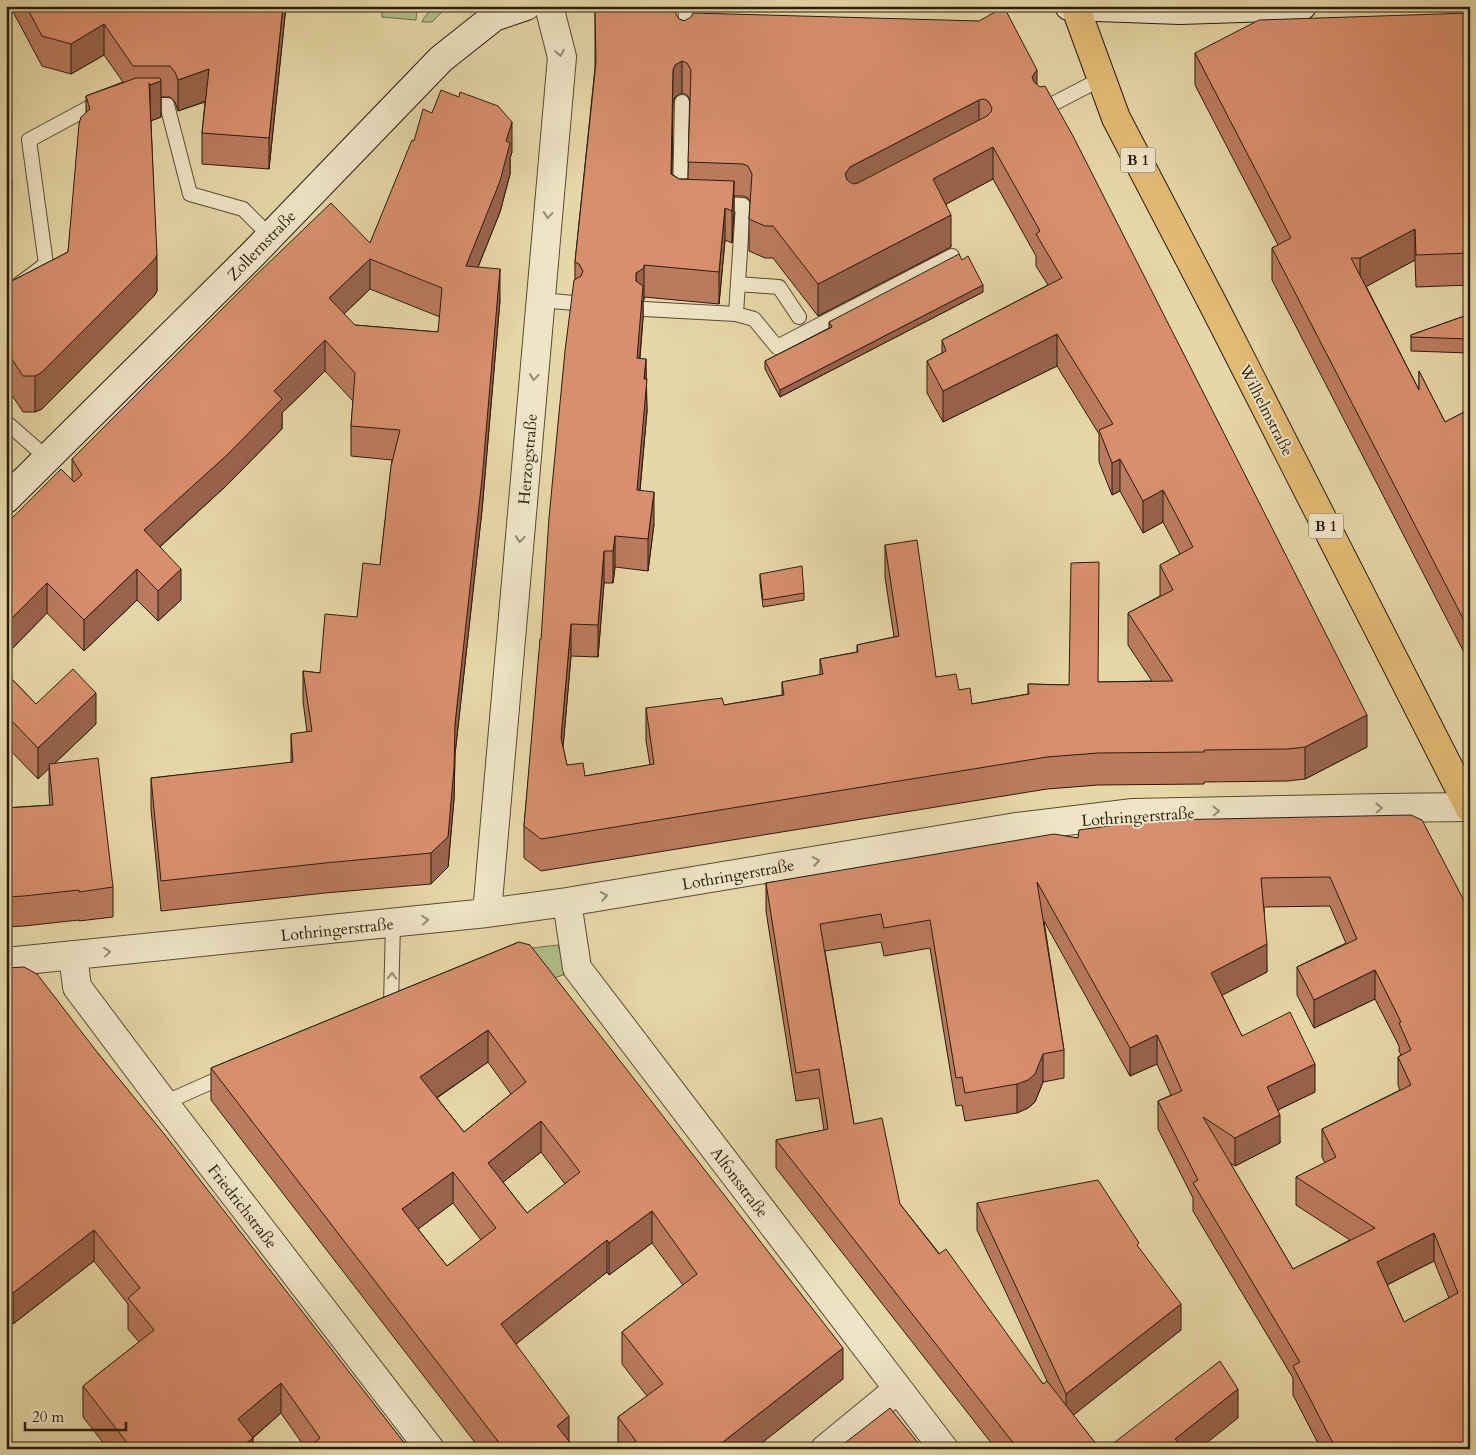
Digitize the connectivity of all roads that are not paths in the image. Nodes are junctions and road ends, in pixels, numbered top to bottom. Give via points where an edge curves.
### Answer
1 (526, 6) edge
2 (549, 6) edge
3 (686, 6) edge
4 (1069, 6) edge
5 (1075, 6) edge
6 (1302, 6) edge
7 (684, 44) edge
8 (1101, 79) junction
9 (682, 102) dead end
10 (111, 106) edge
11 (130, 106) edge
12 (1042, 110) edge
13 (270, 236) junction
14 (952, 256) edge
15 (738, 284) junction
16 (6, 294) edge
17 (540, 300) junction
18 (574, 303) edge
19 (644, 309) edge
20 (736, 314) junction
21 (799, 317) dead end
22 (6, 422) edge
23 (47, 458) junction
24 (6, 498) edge
25 (1469, 808) edge
26 (568, 902) junction
27 (487, 913) junction
28 (393, 923) junction
29 (73, 955) junction
30 (6, 962) edge
31 (373, 1011) edge
32 (240, 1069) edge
33 (164, 1103) junction
34 (898, 1389) junction
35 (430, 1449) edge
36 (825, 1449) edge
37 (944, 1449) edge

1 - 13 street, Zollernstraße via 494,17 441,59
2 -> 17 street, Herzogstraße via 562,57
3 - 7 lane
4 - 5 street
5 - 6 street via 1180,10
5 - 8 main road, Wilhelmstraße / B 1
8 - 12 lane
8 - 25 main road, Wilhelmstraße / B 1 via 1116,118
9 - 15 lane via 679,202 743,205
10 - 16 lane via 92,106 29,140 46,264
11 - 13 lane via 167,105 190,194 243,210
13 - 23 street, Zollernstraße
14 - 20 lane via 777,347 754,319
15 - 20 lane
15 - 21 lane via 779,287
17 - 18 lane
17 -> 27 street, Herzogstraße
19 - 20 lane
22 - 23 lane
23 - 24 street, Zollernstraße
26 -> 25 street, Lothringerstraße via 1016,827 1133,813
26 - 27 street, Lothringerstraße
26 - 34 street, Alfonsstraße via 577,968
28 -> 27 street, Lothringerstraße
29 -> 28 street, Lothringerstraße
31 -> 28 lane via 391,1004
29 - 30 street, Lothringerstraße
29 - 33 street, Friedrichstraße via 77,987
32 - 33 lane
33 - 35 street, Friedrichstraße
34 - 36 street
34 - 37 street, Alfonsstraße

